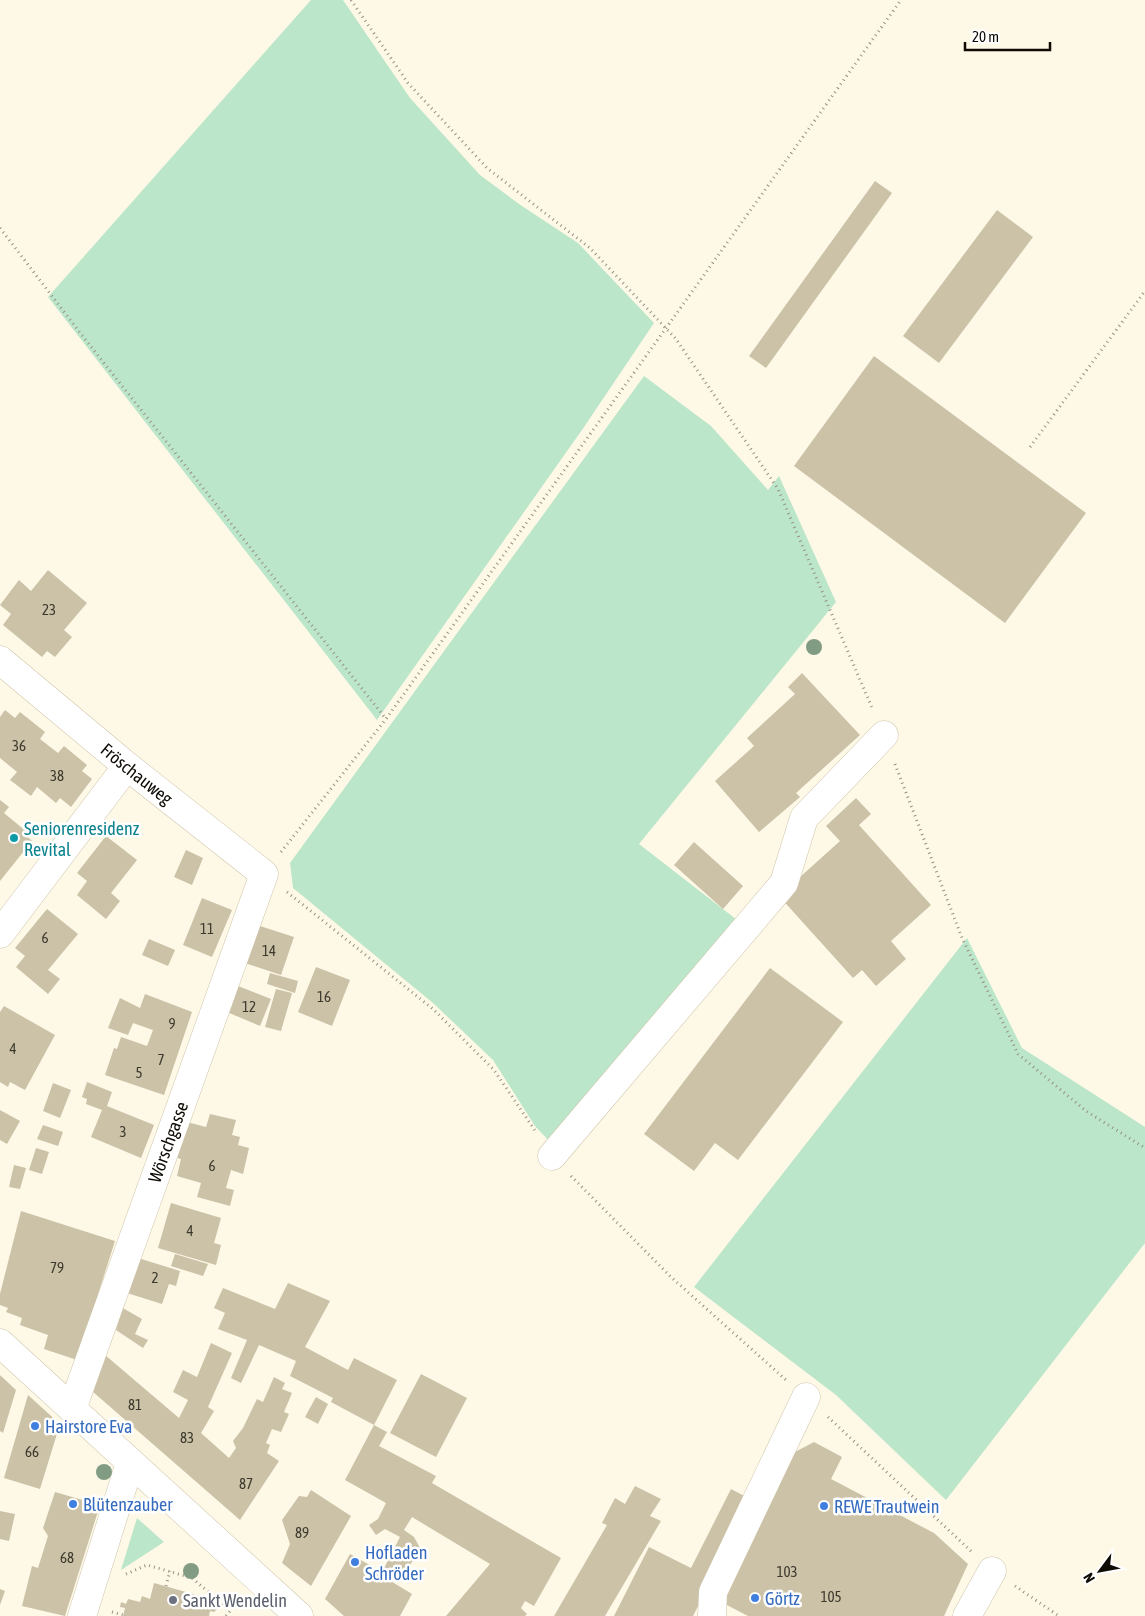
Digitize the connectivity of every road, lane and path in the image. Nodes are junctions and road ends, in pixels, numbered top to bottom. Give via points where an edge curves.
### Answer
1 (351, 0) edge
2 (902, 0) edge
3 (0, 228) edge
4 (1145, 291) edge
5 (666, 327) junction
6 (1030, 447) dead end
7 (3, 672) edge
8 (386, 718) junction
9 (884, 734) junction
10 (127, 766) junction
11 (264, 874) junction
12 (0, 934) edge
13 (1145, 1148) edge
14 (552, 1156) dead end
15 (0, 1343) edge
16 (806, 1397) joint
17 (72, 1409) junction
18 (130, 1463) junction
19 (170, 1571) junction
20 (992, 1571) junction
21 (123, 1575) dead end
22 (166, 1586) dead end
23 (114, 1602) dead end
24 (230, 1610) dead end
25 (123, 1615) edge
26 (82, 1616) edge
27 (299, 1616) edge
28 (712, 1616) edge
29 (967, 1616) edge
30 (1059, 1616) edge

1 - 5 path via 408,83 487,168 590,248
2 - 5 path
3 - 8 path
4 - 6 path
5 - 8 path
5 - 9 path via 778,489
7 - 10 street, Fröschauweg
8 - 11 path
9 - 13 path via 962,938 1018,1054 1086,1111
9 - 14 street via 804,818 784,883
10 - 11 street, Fröschauweg
10 - 12 street
11 - 17 street, Wörschgasse
15 - 17 street
16 - 20 path
16 - 28 street via 713,1592
17 - 18 street
18 - 26 street
18 - 27 street
19 - 21 path via 146,1565
19 - 22 path
19 - 24 path via 192,1578
20 - 29 street
20 - 30 path
23 - 25 path via 110,1612

